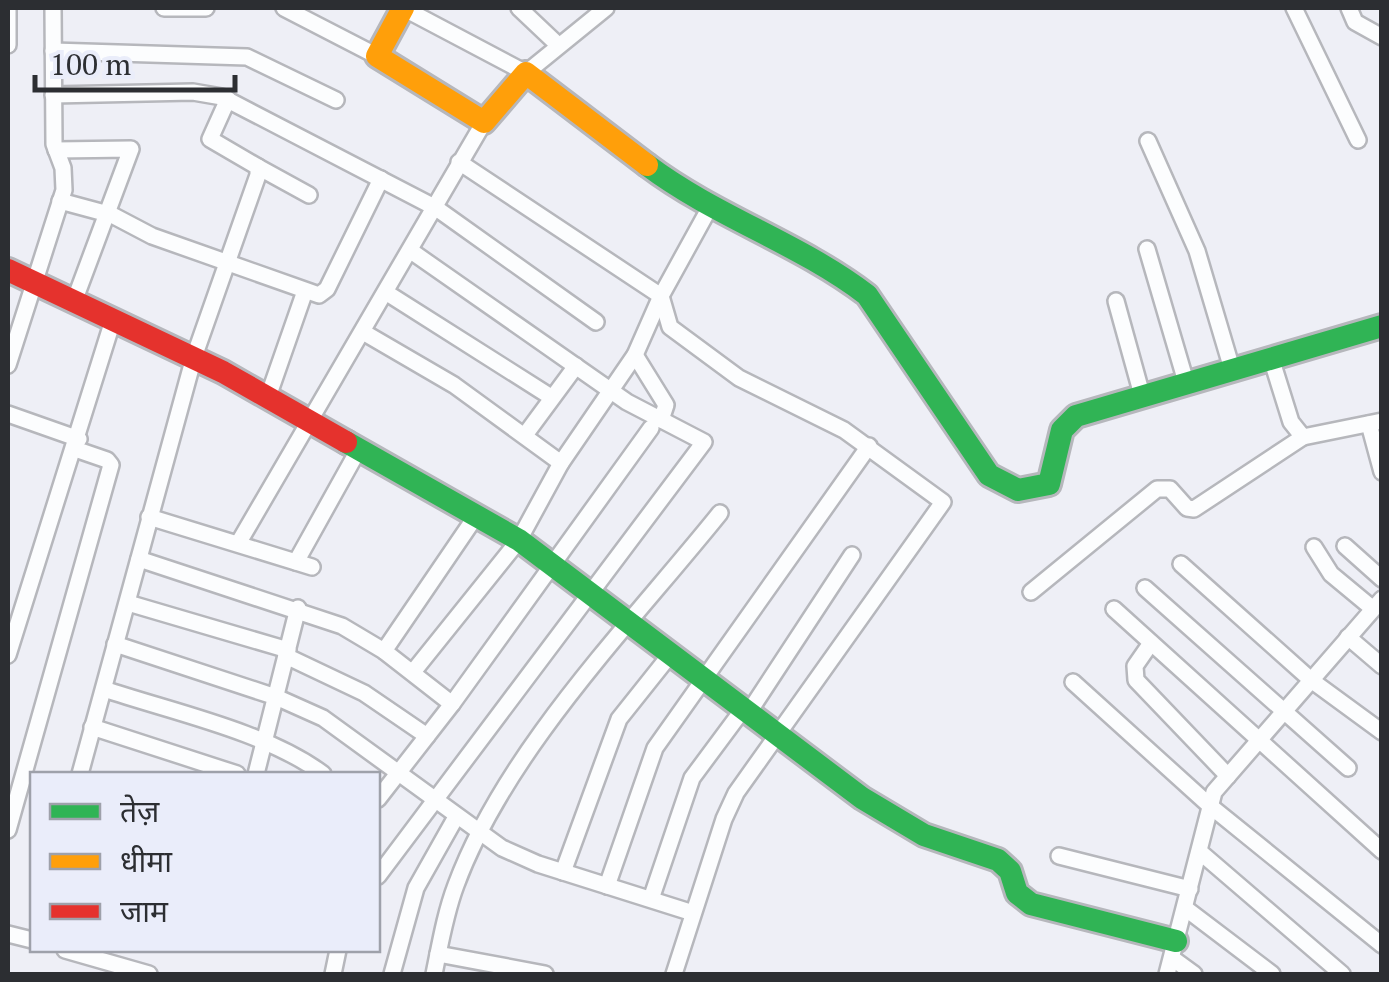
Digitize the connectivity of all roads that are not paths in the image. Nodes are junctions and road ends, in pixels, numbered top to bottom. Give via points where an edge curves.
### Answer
1 (8, 8) edge
2 (53, 8) edge
3 (164, 8) edge
4 (206, 8) edge
5 (284, 8) edge
6 (403, 8) edge
7 (519, 8) edge
8 (606, 8) edge
9 (1294, 8) edge
10 (1349, 8) edge
11 (1382, 38) edge
12 (556, 43) junction
13 (8, 45) edge
14 (53, 51) junction
15 (378, 56) junction
16 (526, 72) junction
17 (53, 95) junction
18 (228, 99) junction
19 (336, 100) dead end
20 (484, 122) junction
21 (1358, 140) dead end
22 (1148, 141) dead end
23 (56, 150) junction
24 (459, 162) junction
25 (258, 167) junction
26 (382, 179) junction
27 (309, 196) dead end
28 (60, 202) junction
29 (710, 207) junction
30 (436, 208) junction
31 (108, 214) junction
32 (1148, 248) dead end
33 (411, 251) junction
34 (226, 259) junction
35 (8, 270) edge
36 (34, 279) junction
37 (304, 291) junction
38 (387, 292) junction
39 (661, 296) junction
40 (75, 299) junction
41 (1116, 301) dead end
42 (114, 317) junction
43 (596, 322) dead end
44 (1382, 326) edge
45 (364, 332) junction
46 (635, 355) junction
47 (194, 357) junction
48 (1271, 358) junction
49 (8, 365) edge
50 (576, 366) junction
51 (1232, 369) junction
52 (1186, 382) junction
53 (614, 391) junction
54 (1142, 395) junction
55 (268, 396) junction
56 (551, 396) junction
57 (8, 414) edge
58 (312, 421) junction
59 (1375, 422) edge
60 (656, 424) junction
61 (526, 435) junction
62 (1303, 437) junction
63 (77, 444) junction
64 (869, 446) junction
65 (360, 447) junction
66 (561, 463) junction
67 (1382, 472) edge
68 (720, 514) dead end
69 (476, 516) junction
70 (150, 517) junction
71 (519, 540) junction
72 (240, 542) junction
73 (1345, 546) dead end
74 (1314, 548) dead end
75 (852, 555) dead end
76 (139, 560) junction
77 (552, 564) junction
78 (1181, 564) dead end
79 (1382, 579) edge
80 (1145, 588) dead end
81 (590, 590) junction
82 (1031, 592) dead end
83 (128, 603) junction
84 (1377, 604) edge
85 (298, 608) junction
86 (1114, 608) dead end
87 (632, 623) junction
88 (1348, 637) junction
89 (1151, 643) junction
90 (115, 644) junction
91 (384, 651) junction
92 (287, 653) junction
93 (8, 655) edge
94 (670, 655) junction
95 (1382, 666) edge
96 (413, 672) junction
97 (1311, 680) junction
98 (705, 681) junction
99 (1072, 682) dead end
100 (104, 689) junction
101 (276, 697) junction
102 (452, 704) junction
103 (746, 710) junction
104 (1284, 712) junction
105 (92, 727) junction
106 (1382, 732) edge
107 (427, 736) junction
108 (782, 736) junction
109 (1258, 741) junction
110 (265, 744) junction
111 (1348, 768) dead end
112 (81, 772) edge
113 (231, 772) edge
114 (257, 772) edge
115 (319, 772) edge
116 (398, 773) junction
117 (1228, 776) junction
118 (15, 779) edge
119 (380, 796) edge
120 (434, 800) junction
121 (1210, 805) junction
122 (456, 817) junction
123 (8, 830) edge
124 (479, 834) junction
125 (1382, 851) edge
126 (1200, 852) junction
127 (1060, 856) dead end
128 (563, 872) junction
129 (380, 873) edge
130 (607, 886) junction
131 (1190, 889) junction
132 (651, 900) junction
133 (1185, 908) junction
134 (694, 912) junction
135 (1382, 945) edge
136 (1174, 949) junction
137 (72, 952) edge
138 (438, 954) junction
139 (149, 974) edge
140 (392, 974) edge
141 (434, 974) edge
142 (546, 974) edge
143 (674, 974) edge
144 (1167, 974) edge
145 (1194, 974) edge
146 (1272, 974) edge
147 (1342, 974) edge

1 - 13 street
2 - 14 street
3 - 4 street
5 - 15 street
6 - 15 street
6 - 16 street
7 - 12 street
8 - 12 street
9 - 21 street
10 - 11 street via 1355,22
12 - 16 street
14 - 17 street
14 - 19 street via 247,57
15 - 20 street
16 - 20 street
16 - 29 street
17 - 18 street via 193,92
17 - 23 street
18 - 25 street via 210,139
18 - 26 street
20 - 24 street
22 - 51 street via 1198,250
23 - 28 street via 65,179
23 - 31 street via 130,147
24 - 30 street
24 - 39 street
25 - 27 street
25 - 34 street
26 - 30 street
26 - 37 street via 327,289 319,295
28 - 31 street
28 - 36 street
29 - 39 street
29 - 54 street via 867,295 1000,485 1023,491 1049,484 1065,423
30 - 33 street
30 - 43 street
31 - 34 street
31 - 40 street
32 - 52 street
33 - 38 street
33 - 50 street
34 - 37 street
34 - 47 street
35 - 36 street
36 - 40 street
36 - 49 street
37 - 55 street
38 - 45 street
38 - 56 street
39 - 46 street
39 - 64 street via 670,327 738,378
40 - 42 street
41 - 54 street
42 - 47 street
42 - 63 street
44 - 48 street
45 - 58 street
45 - 61 street
46 - 53 street
46 - 60 street via 666,405
47 - 55 street
47 - 70 street
48 - 51 street
48 - 62 street via 1291,422
50 - 53 street
50 - 56 street
51 - 52 street
52 - 54 street
53 - 60 street
53 - 66 street
55 - 58 street
56 - 61 street
57 - 63 street
58 - 65 street
58 - 72 street
59 - 62 street
59 - 67 street
60 - 77 street
60 - 81 street via 704,442
61 - 66 street
62 - 82 street via 1194,509 1170,489 1156,489
63 - 93 street
63 - 118 street via 110,465
64 - 98 street
64 - 108 street via 943,502
65 - 69 street
65 - 72 street via 304,564
66 - 71 street
68 - 87 street
69 - 71 street
69 - 91 street
70 - 72 street
70 - 76 street
71 - 77 street
71 - 96 street
73 - 79 street
74 - 84 street via 1331,574
75 - 103 street
76 - 83 street
76 - 85 street
77 - 81 street
77 - 102 street
78 - 97 street
80 - 104 street
81 - 87 street
81 - 120 street
83 - 90 street
83 - 92 street
84 - 88 street
85 - 91 street
85 - 92 street
86 - 89 street
87 - 94 street
87 - 124 street via 557,713
88 - 95 street
88 - 97 street
89 - 109 street
89 - 117 street via 1135,666 1136,680
90 - 100 street
90 - 101 street
91 - 96 street
92 - 101 street
92 - 107 street
94 - 98 street
94 - 128 street via 619,719
96 - 102 street
97 - 104 street
97 - 106 street
98 - 103 street
98 - 130 street via 642,773
99 - 121 street
100 - 105 street
100 - 110 street
101 - 110 street
101 - 116 street via 324,718
102 - 107 street
103 - 108 street
103 - 132 street via 692,778
104 - 109 street
104 - 111 street
105 - 112 street
105 - 113 street
107 - 116 street
108 - 134 street via 736,794
108 - 136 street via 924,836 998,860 1031,904
109 - 117 street
109 - 125 street
110 - 114 street
110 - 115 street
116 - 119 street
116 - 120 street
117 - 121 street
118 - 123 street
120 - 122 street
120 - 129 street
121 - 126 street
121 - 135 street
122 - 124 street
122 - 140 street via 416,888
124 - 128 street
124 - 138 street via 454,889
126 - 131 street
126 - 147 street
127 - 131 street
128 - 130 street
130 - 132 street
131 - 133 street
132 - 134 street
133 - 136 street
133 - 146 street
134 - 143 street
136 - 144 street
136 - 145 street
137 - 139 street
138 - 141 street
138 - 142 street

